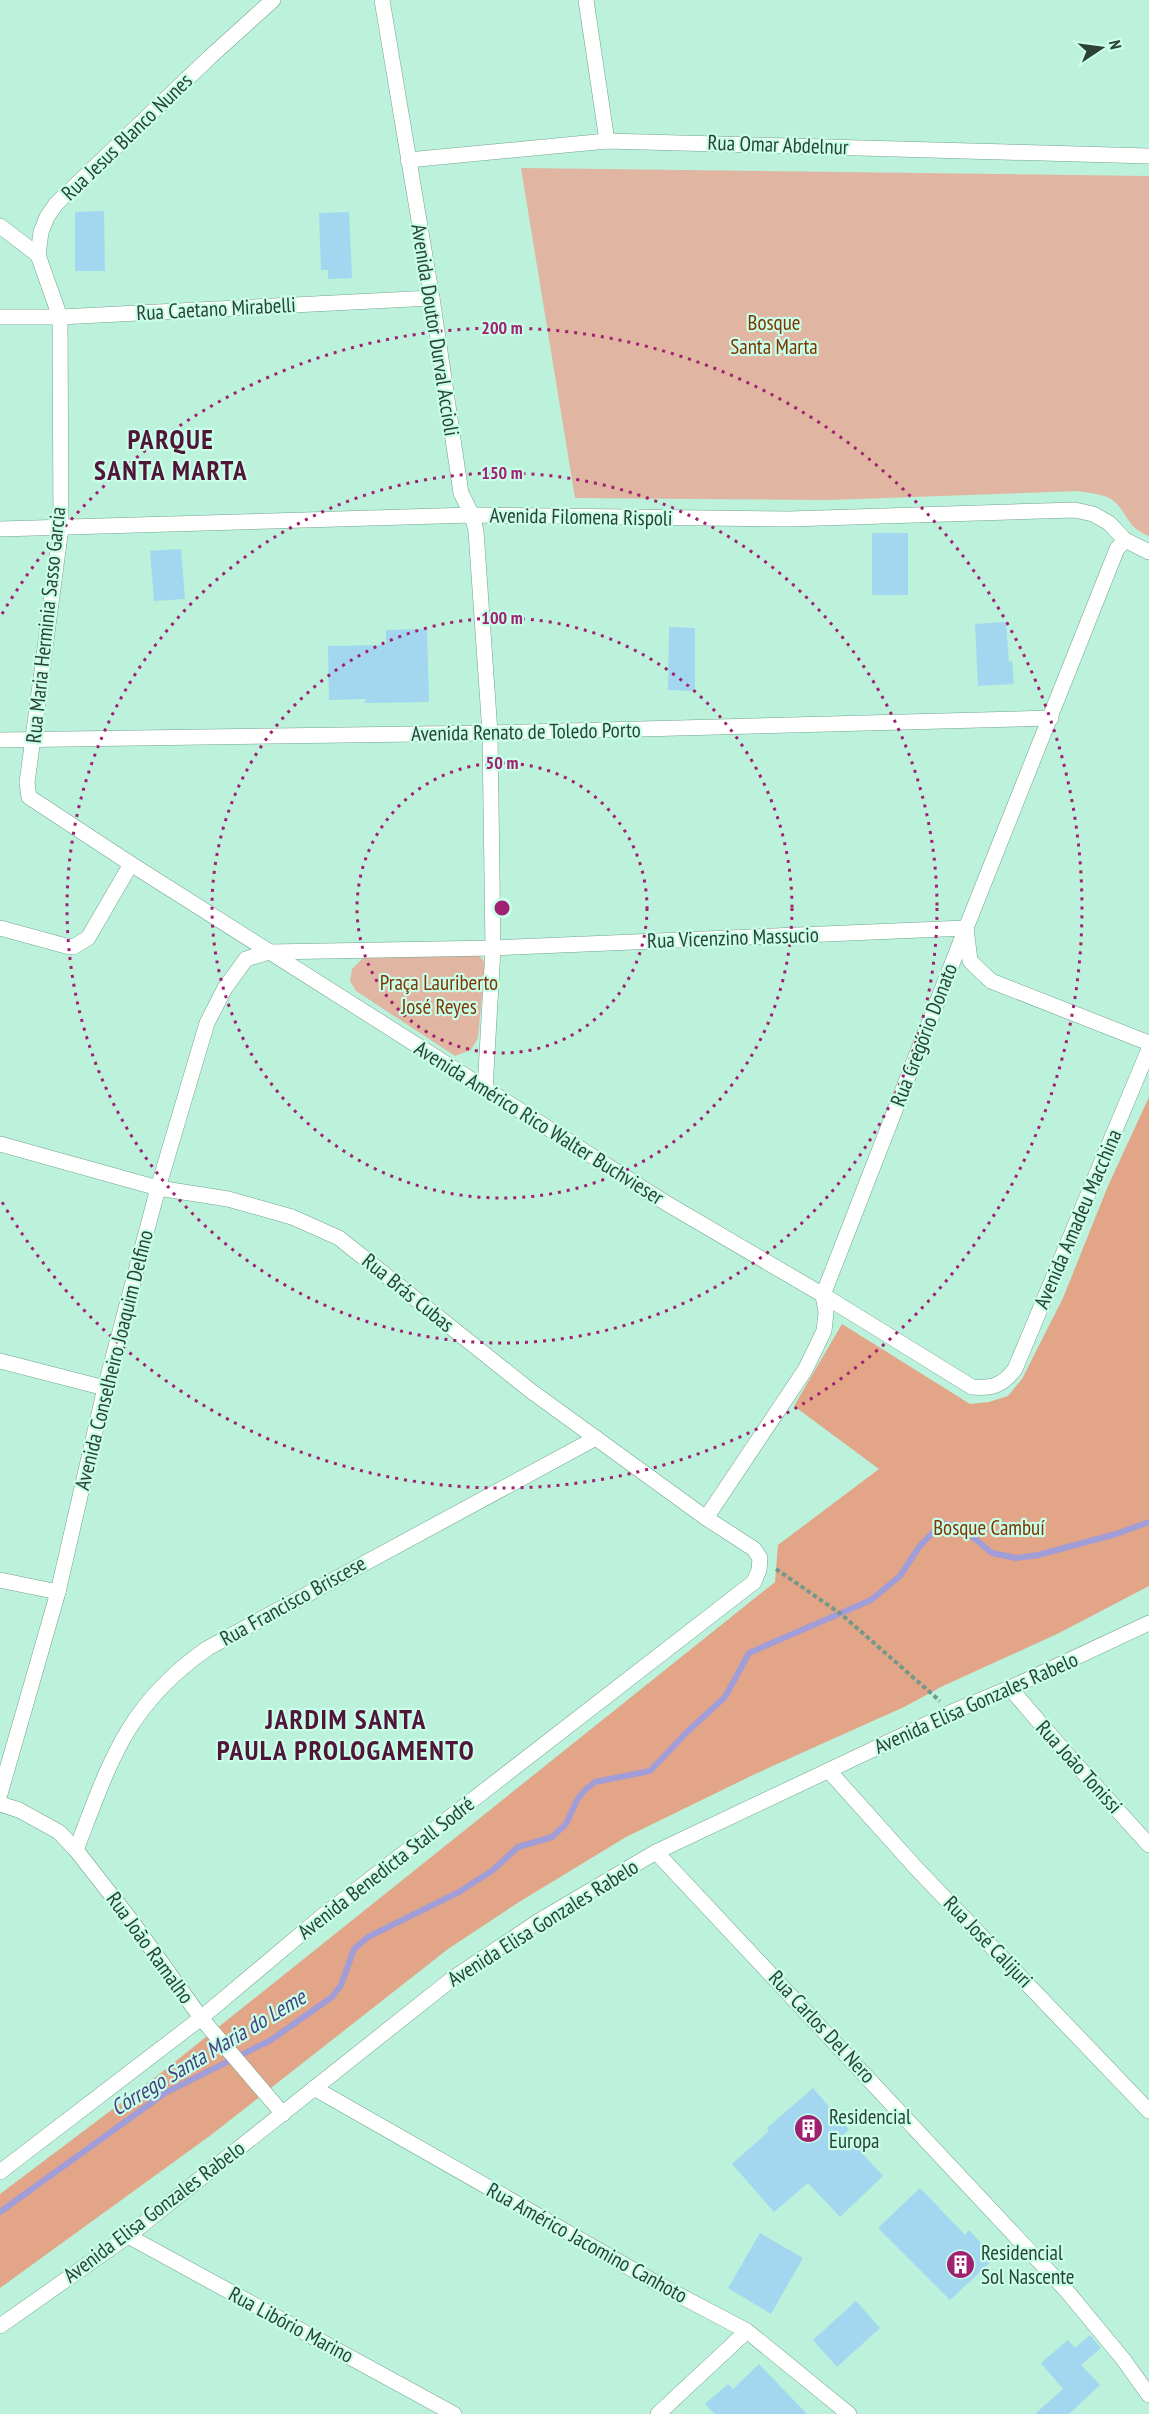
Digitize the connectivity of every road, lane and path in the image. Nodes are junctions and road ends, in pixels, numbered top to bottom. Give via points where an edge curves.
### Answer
1 (273, 0) edge
2 (382, 0) edge
3 (586, 0) edge
4 (607, 141) junction
5 (1149, 156) edge
6 (408, 160) junction
7 (0, 226) edge
8 (38, 255) junction
9 (432, 298) junction
10 (0, 317) edge
11 (60, 317) junction
12 (472, 516) junction
13 (61, 528) junction
14 (0, 529) edge
15 (1125, 540) junction
16 (1149, 552) edge
17 (1051, 718) junction
18 (490, 733) junction
19 (33, 739) junction
20 (0, 740) edge
21 (27, 783) joint
22 (131, 864) junction
23 (0, 928) edge
24 (966, 928) junction
25 (493, 948) junction
26 (269, 952) junction
27 (1149, 1043) edge
28 (1149, 1049) edge
29 (485, 1090) junction
30 (0, 1144) edge
31 (158, 1188) junction
32 (823, 1295) junction
33 (0, 1361) edge
34 (1000, 1384) joint
35 (105, 1388) junction
36 (596, 1438) junction
37 (706, 1518) junction
38 (760, 1558) junction
39 (0, 1580) edge
40 (58, 1592) junction
41 (1149, 1623) edge
42 (1011, 1688) junction
43 (952, 1712) junction
44 (829, 1771) junction
45 (0, 1794) edge
46 (0, 1804) edge
47 (1149, 1845) edge
48 (76, 1851) junction
49 (656, 1852) junction
50 (201, 2018) junction
51 (314, 2088) junction
52 (1149, 2111) edge
53 (283, 2114) junction
54 (0, 2172) edge
55 (128, 2236) junction
56 (0, 2326) edge
57 (747, 2331) junction
58 (1149, 2395) edge
59 (454, 2414) edge
60 (658, 2414) edge
61 (849, 2414) edge

1 - 8 street, Rua Jesus Blanco Nunes via 56,204 40,232
2 - 6 street, Avenida Doutor Durval Accioli
3 - 4 street
4 - 5 street, Rua Omar Abdelnur
4 - 6 street, Rua Omar Abdelnur
6 - 9 street, Avenida Doutor Durval Accioli
7 - 8 street
8 - 11 street, Rua Maria Herminia Sasso Garcia
9 - 11 street, Rua Caetano Mirabelli
9 - 12 street, Avenida Doutor Durval Accioli via 460,493
10 - 11 street, Rua Caetano Mirabelli
11 - 13 street, Rua Maria Herminia Sasso Garcia
12 - 13 street, Avenida Filomena Rispoli
12 - 15 street, Avenida Filomena Rispoli via 789,519 1075,510 1109,523
12 - 18 street, Avenida Doutor Durval Accioli
13 - 14 street, Avenida Filomena Rispoli
13 - 19 street, Rua Maria Herminia Sasso Garcia
15 - 16 street, Avenida Filomena Rispoli
15 - 17 street, Rua Gregório Donato via 1117,549
17 - 18 street, Avenida Renato de Toledo Porto
17 - 24 street, Rua Gregório Donato
18 - 19 street, Avenida Renato de Toledo Porto
18 - 25 street, Avenida Doutor Durval Accioli
19 - 20 street, Avenida Renato de Toledo Porto
19 - 21 street, Rua Maria Herminia Sasso Garcia
21 - 22 street, Avenida Américo Rico Walter Buchvieser via 29,797
22 - 23 street via 88,938 73,947
22 - 26 street, Avenida Américo Rico Walter Buchvieser
24 - 25 street, Rua Vicenzino Massucio
24 - 27 street via 970,962 992,981
24 - 32 street, Rua Gregório Donato
25 - 26 street, Rua Vicenzino Massucio
25 - 29 street, Avenida Doutor Durval Accioli
26 - 29 street, Avenida Américo Rico Walter Buchvieser
26 - 31 street, Avenida Conselheiro Joaquim Delfino via 246,959 207,1023
28 - 34 street, Avenida Amadeu Macchina via 1015,1369
29 - 32 street, Avenida Américo Rico Walter Buchvieser
30 - 31 street, Rua Brás Cubas
31 - 35 street, Avenida Conselheiro Joaquim Delfino
31 - 36 street, Rua Brás Cubas via 228,1199 292,1217 339,1238
32 - 34 street, Avenida Américo Rico Walter Buchvieser via 962,1382 986,1388
32 - 37 street, Rua Gregório Donato via 824,1331 805,1370
33 - 35 street
35 - 40 street, Avenida Conselheiro Joaquim Delfino
36 - 37 street, Rua Brás Cubas
36 - 48 street, Rua Francisco Briscese via 193,1658 144,1705 121,1740
37 - 38 street, Rua Brás Cubas via 754,1549
38 - 43 path via 841,1614
38 - 50 street, Avenida Benedicta Stall Sodré via 754,1582 320,1918
39 - 40 street
40 - 45 street, Avenida Conselheiro Joaquim Delfino
41 - 42 street, Avenida Elisa Gonzales Rabelo
42 - 43 street, Avenida Elisa Gonzales Rabelo
42 - 47 street, Rua João Tonissi
43 - 44 street, Avenida Elisa Gonzales Rabelo
44 - 49 street, Avenida Elisa Gonzales Rabelo
44 - 52 street, Rua José Calijuri via 917,1869
46 - 48 street, Rua João Ramalho via 58,1832
48 - 50 street, Rua João Ramalho
49 - 51 street, Avenida Elisa Gonzales Rabelo via 538,1921 452,1979
49 - 58 street, Rua Carlos Del Nero via 1066,2290
50 - 53 street, Rua João Ramalho
50 - 54 street, Avenida Benedicta Stall Sodré
51 - 53 street, Avenida Elisa Gonzales Rabelo
51 - 57 street, Rua Américo Jacomino Canhoto
53 - 55 street, Avenida Elisa Gonzales Rabelo
55 - 56 street, Avenida Elisa Gonzales Rabelo
55 - 59 street, Rua Libório Marino
57 - 60 street
57 - 61 street, Rua Américo Jacomino Canhoto

